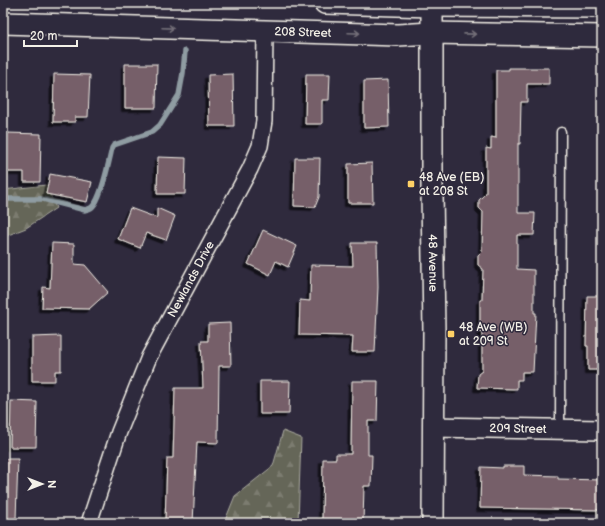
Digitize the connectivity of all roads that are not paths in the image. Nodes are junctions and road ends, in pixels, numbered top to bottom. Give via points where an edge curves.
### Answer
1 (325, 3) edge
2 (432, 5) edge
3 (602, 7) edge
4 (3, 23) edge
5 (265, 30) junction
6 (431, 33) junction
7 (602, 36) edge
8 (561, 132) dead end
9 (433, 427) junction
10 (560, 430) junction
11 (602, 430) edge
12 (89, 523) edge
13 (433, 523) edge

1 - 2 main road
2 - 3 main road
2 - 6 main road, 48 Avenue
4 -> 5 main road, 208 Street
5 -> 6 main road, 208 Street via 398,35
5 - 12 street, Newlands Drive via 264,121 260,146 149,357 119,432
6 -> 7 main road, 208 Street
6 - 9 main road, 48 Avenue
8 - 10 lane
9 - 10 street, 209 Street
9 - 13 main road, 48 Avenue
10 - 11 street, 209 Street

